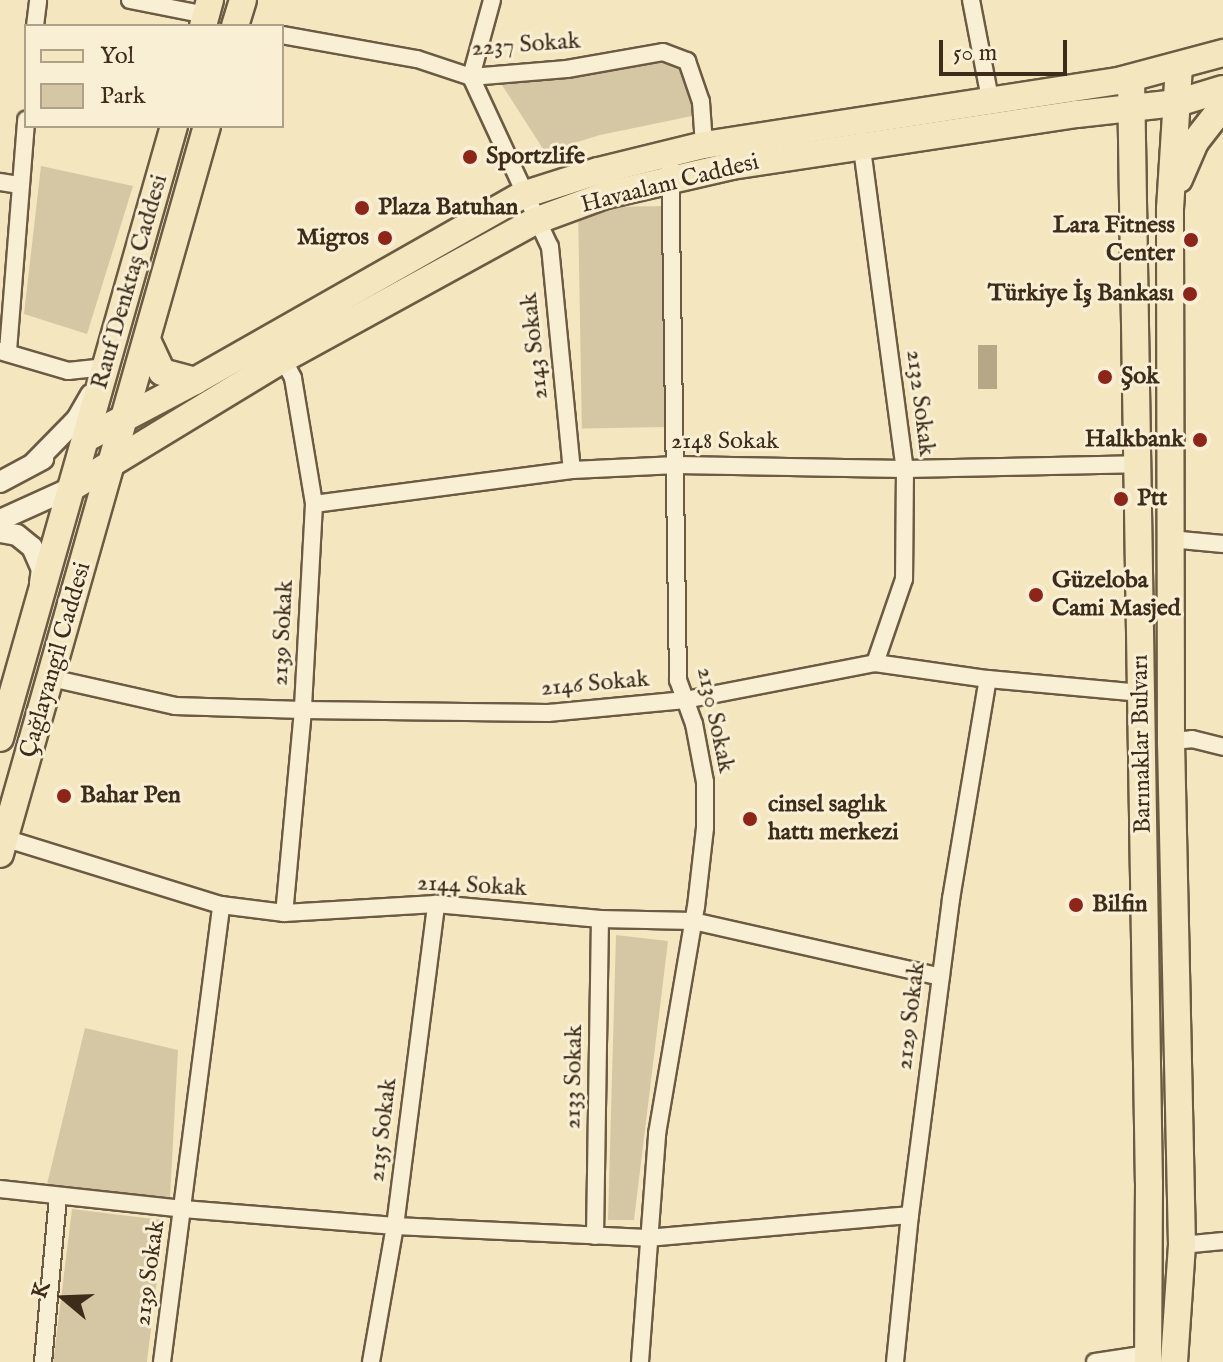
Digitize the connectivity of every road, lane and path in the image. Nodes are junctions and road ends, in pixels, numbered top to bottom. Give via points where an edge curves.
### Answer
1 (38, 0) edge
2 (130, 0) edge
3 (243, 0) edge
4 (492, 0) edge
5 (971, 0) edge
6 (206, 14) edge
7 (35, 24) edge
8 (236, 24) edge
9 (284, 35) edge
10 (1223, 53) edge
11 (1179, 67) junction
12 (471, 77) junction
13 (1131, 78) junction
14 (1223, 89) edge
15 (990, 99) junction
16 (1177, 103) junction
17 (1223, 106) edge
18 (1132, 108) junction
19 (1077, 114) junction
20 (25, 128) edge
21 (173, 128) edge
22 (206, 128) edge
23 (860, 133) junction
24 (704, 145) junction
25 (1132, 160) junction
26 (671, 166) junction
27 (0, 182) edge
28 (20, 185) junction
29 (523, 195) junction
30 (1170, 209) junction
31 (535, 221) junction
32 (147, 340) junction
33 (4, 351) edge
34 (283, 359) junction
35 (107, 361) junction
36 (195, 381) junction
37 (125, 420) junction
38 (178, 420) junction
39 (87, 438) junction
40 (34, 463) junction
41 (1136, 464) junction
42 (677, 465) junction
43 (112, 466) junction
44 (905, 469) junction
45 (572, 470) junction
46 (0, 482) edge
47 (71, 488) junction
48 (314, 504) junction
49 (0, 520) edge
50 (95, 525) junction
51 (0, 532) edge
52 (1170, 539) junction
53 (1223, 544) edge
54 (35, 618) junction
55 (875, 663) junction
56 (51, 678) junction
57 (988, 679) junction
58 (1141, 693) junction
59 (685, 700) junction
60 (303, 710) junction
61 (0, 738) edge
62 (1171, 741) junction
63 (1223, 747) edge
64 (2, 846) edge
65 (436, 904) junction
66 (221, 905) junction
67 (284, 913) junction
68 (600, 919) junction
69 (693, 921) junction
70 (941, 977) junction
71 (0, 1189) edge
72 (58, 1197) junction
73 (183, 1209) junction
74 (910, 1215) junction
75 (395, 1226) junction
76 (595, 1236) junction
77 (647, 1238) junction
78 (1223, 1241) edge
79 (1182, 1245) junction
80 (1148, 1358) edge
81 (43, 1362) edge
82 (162, 1362) edge
83 (371, 1362) edge
84 (640, 1362) edge
85 (895, 1362) edge
86 (1095, 1362) edge
87 (1174, 1362) edge

1 - 7 street
2 - 6 street
3 - 8 main road
4 - 12 street
5 - 15 street
9 - 12 street, 2237 Sokak via 417,59
10 - 11 main road, Havaalanı Caddesi
11 - 13 main road, Havaalanı Caddesi
11 - 16 main road
12 - 24 street, 2237 Sokak via 567,69 663,52 687,61 701,102
12 - 29 street, 2143 Sokak
13 - 15 main road, Havaalanı Caddesi
13 - 18 main road, Barınaklar Bulvarı
14 - 16 main road, Havaalanı Caddesi
15 - 23 main road, Havaalanı Caddesi
16 - 18 main road, Havaalanı Caddesi
16 - 30 main road
17 - 30 main road via 1185,162
18 - 19 main road, Havaalanı Caddesi
18 - 25 main road, Barınaklar Bulvarı
19 - 23 main road, Havaalanı Caddesi
19 - 25 main road via 1111,125
20 - 28 street
21 - 35 main road, Rauf Denktaş Caddesi
22 - 32 main road, Rauf Denktaş Caddesi
23 - 24 main road, Havaalanı Caddesi
23 - 26 main road, Havaalanı Caddesi
23 - 44 street, 2132 Sokak
24 - 26 main road, Havaalanı Caddesi
25 - 41 main road, Barınaklar Bulvarı
26 - 29 main road, Havaalanı Caddesi
26 - 31 main road, Havaalanı Caddesi
26 - 42 street, 2130 Sokak
27 - 28 street
28 - 33 street
29 - 31 street, 2143 Sokak
29 - 36 main road, Havaalanı Caddesi
30 - 52 main road, Barınaklar Bulvarı
31 - 34 main road, Havaalanı Caddesi
31 - 45 street, 2143 Sokak via 550,247
32 - 36 main road via 162,372
32 - 37 main road, Rauf Denktaş Caddesi
33 - 35 street via 68,371
34 - 38 main road, Havaalanı Caddesi
34 - 48 street, 2139 Sokak via 293,378
35 - 39 main road, Rauf Denktaş Caddesi
35 - 40 street via 77,419
36 - 37 main road, Havaalanı Caddesi
37 - 39 main road, Havaalanı Caddesi
37 - 43 main road, Rauf Denktaş Caddesi
38 - 43 main road, Havaalanı Caddesi
38 - 50 main road via 122,484
39 - 40 street, Havaalanı Caddesi
39 - 47 main road, Rauf Denktaş Caddesi
40 - 46 street, Havaalanı Caddesi
41 - 44 street, 2148 Sokak
41 - 58 main road, Barınaklar Bulvarı
42 - 44 street, 2148 Sokak
42 - 45 street, 2148 Sokak
42 - 59 street, 2130 Sokak via 678,680
43 - 47 main road, Havaalanı Caddesi
43 - 50 main road, Çağlayangil Caddesi
44 - 55 street, 2132 Sokak via 904,579
45 - 48 street, 2148 Sokak
47 - 49 street, Havaalanı Caddesi
47 - 54 main road, Çağlayangil Caddesi
48 - 60 street, 2139 Sokak
50 - 56 main road, Çağlayangil Caddesi
51 - 54 street via 17,535 32,547 42,569
52 - 53 street
52 - 62 main road, Barınaklar Bulvarı
54 - 61 main road, Çağlayangil Caddesi
55 - 57 street, 2146 Sokak
55 - 59 street, 2146 Sokak
56 - 60 street, 2146 Sokak via 175,706
56 - 64 main road, Çağlayangil Caddesi
57 - 58 street, 2146 Sokak
57 - 70 street, 2129 Sokak
58 - 80 main road, Barınaklar Bulvarı
59 - 60 street, 2146 Sokak via 548,713
59 - 69 street, 2130 Sokak via 705,782
60 - 67 street, 2139 Sokak
62 - 63 street via 1192,739
62 - 79 main road, Barınaklar Bulvarı
64 - 66 street, 2144 Sokak
65 - 67 street, 2144 Sokak
65 - 68 street, 2144 Sokak
65 - 75 street, 2135 Sokak
66 - 67 street, 2144 Sokak
66 - 73 street, 2139 Sokak
68 - 69 street, 2144 Sokak
68 - 76 street, 2133 Sokak
69 - 70 street, 2144 Sokak
69 - 77 street, 2130 Sokak via 668,1062
70 - 74 street, 2129 Sokak
71 - 72 street
72 - 73 street
72 - 81 street
73 - 75 street
73 - 82 street, 2139 Sokak
74 - 77 street
74 - 85 street, 2129 Sokak
75 - 76 street
75 - 83 street, 2135 Sokak
76 - 77 street
77 - 84 street, 2130 Sokak
78 - 79 street
79 - 87 main road, Barınaklar Bulvarı
80 - 86 street

